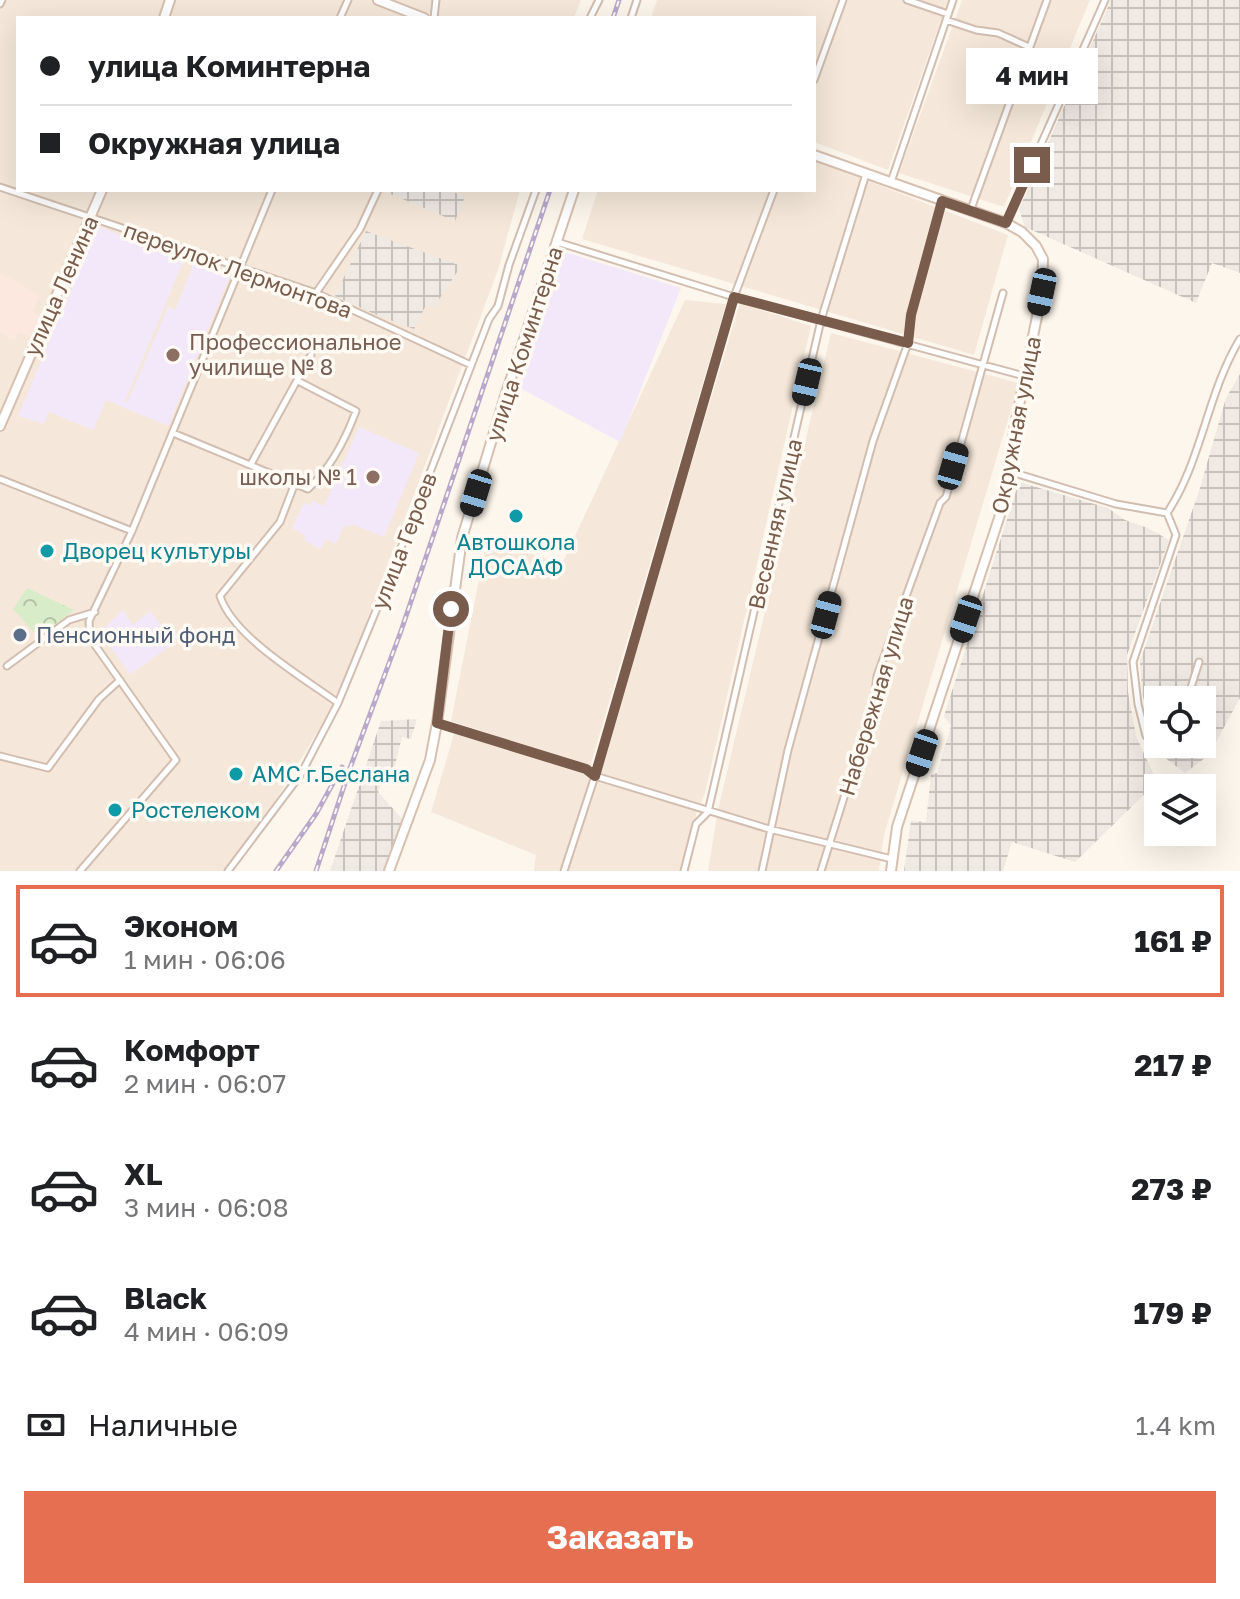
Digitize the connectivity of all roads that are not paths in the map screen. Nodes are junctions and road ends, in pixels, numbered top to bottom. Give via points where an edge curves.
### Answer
1 (378, 0) edge
2 (843, 0) edge
3 (907, 0) edge
4 (953, 0) edge
5 (1047, 0) edge
6 (1105, 0) edge
7 (419, 16) edge
8 (947, 17) junction
9 (1029, 47) junction
10 (816, 74) edge
11 (816, 156) edge
12 (866, 174) junction
13 (890, 183) junction
14 (0, 187) edge
15 (101, 192) edge
16 (271, 192) edge
17 (377, 192) edge
18 (535, 192) edge
19 (573, 192) edge
20 (773, 192) edge
21 (942, 201) junction
22 (971, 209) junction
23 (92, 219) junction
24 (1006, 223) junction
25 (557, 242) junction
26 (241, 267) junction
27 (316, 293) junction
28 (1003, 293) dead end
29 (734, 297) junction
30 (821, 320) junction
31 (1240, 339) edge
32 (908, 343) junction
33 (311, 355) dead end
34 (983, 364) junction
35 (471, 365) junction
36 (1025, 377) junction
37 (298, 381) junction
38 (0, 426) edge
39 (173, 433) junction
40 (251, 464) junction
41 (1008, 471) junction
42 (0, 479) edge
43 (295, 483) junction
44 (1167, 513) junction
45 (132, 531) junction
46 (95, 612) junction
47 (1199, 662) dead end
48 (7, 666) dead end
49 (120, 680) junction
50 (1191, 686) edge
51 (338, 703) junction
52 (437, 723) junction
53 (1144, 728) edge
54 (0, 756) edge
55 (595, 776) junction
56 (708, 812) junction
57 (769, 829) junction
58 (830, 844) junction
59 (892, 859) junction
60 (80, 871) edge
61 (228, 871) edge
62 (389, 871) edge
63 (564, 871) edge
64 (684, 871) edge
65 (762, 871) edge
66 (821, 871) edge
67 (891, 871) edge

1 - 7 street
2 - 10 street
3 - 8 street
4 - 8 street
5 - 9 street
6 - 24 street
8 - 9 street
8 - 13 street
9 - 22 street
11 - 12 street
12 - 13 street
12 - 30 street, Весенняя улица
13 - 21 street
14 - 23 street, переулок Лермонтова
15 - 23 street, улица Ленина
16 - 26 street
17 - 27 street via 360,229
18 - 35 street, улица Героев via 498,306
19 - 25 street, улица Коминтерна
20 - 29 street
21 - 22 street
21 - 32 street
22 - 24 street
23 - 26 street, переулок Лермонтова
23 - 38 street, улица Ленина
24 - 36 street, Окружная улица via 1030,238 1043,259
25 - 29 street
25 - 52 street, улица Коминтерна via 462,538
26 - 27 street, переулок Лермонтова
26 - 39 street
27 - 35 street, переулок Лермонтова
28 - 34 street, Набережная улица
29 - 30 street
29 - 55 street
30 - 32 street
30 - 56 street, Весенняя улица
31 - 44 street via 1226,362 1181,492
32 - 34 street
32 - 57 street via 873,441
33 - 37 street
34 - 36 street
34 - 58 street, Набережная улица via 946,497 877,676
35 - 51 street, улица Героев
36 - 41 street, Окружная улица
37 - 40 street
37 - 43 street via 356,411 313,484 308,489
39 - 40 street
39 - 45 street
40 - 43 street
41 - 44 street via 1116,504
41 - 59 street, Окружная улица via 1003,506 897,827
42 - 45 street
43 - 51 street via 280,522 220,596 223,607 261,648
44 - 53 street via 1176,535 1133,662
45 - 46 street
46 - 48 street via 69,620
46 - 49 street via 89,621 90,638
47 - 50 street
49 - 54 street via 99,699 48,768
49 - 60 street via 176,760
51 - 61 street, улица Героев via 301,774
52 - 55 street
52 - 62 street, улица Коминтерна via 430,760
55 - 56 street
55 - 63 street
56 - 57 street
56 - 64 street, Весенняя улица via 696,824
57 - 58 street
57 - 65 street
58 - 59 street
58 - 66 street, Набережная улица
59 - 67 street, Окружная улица

